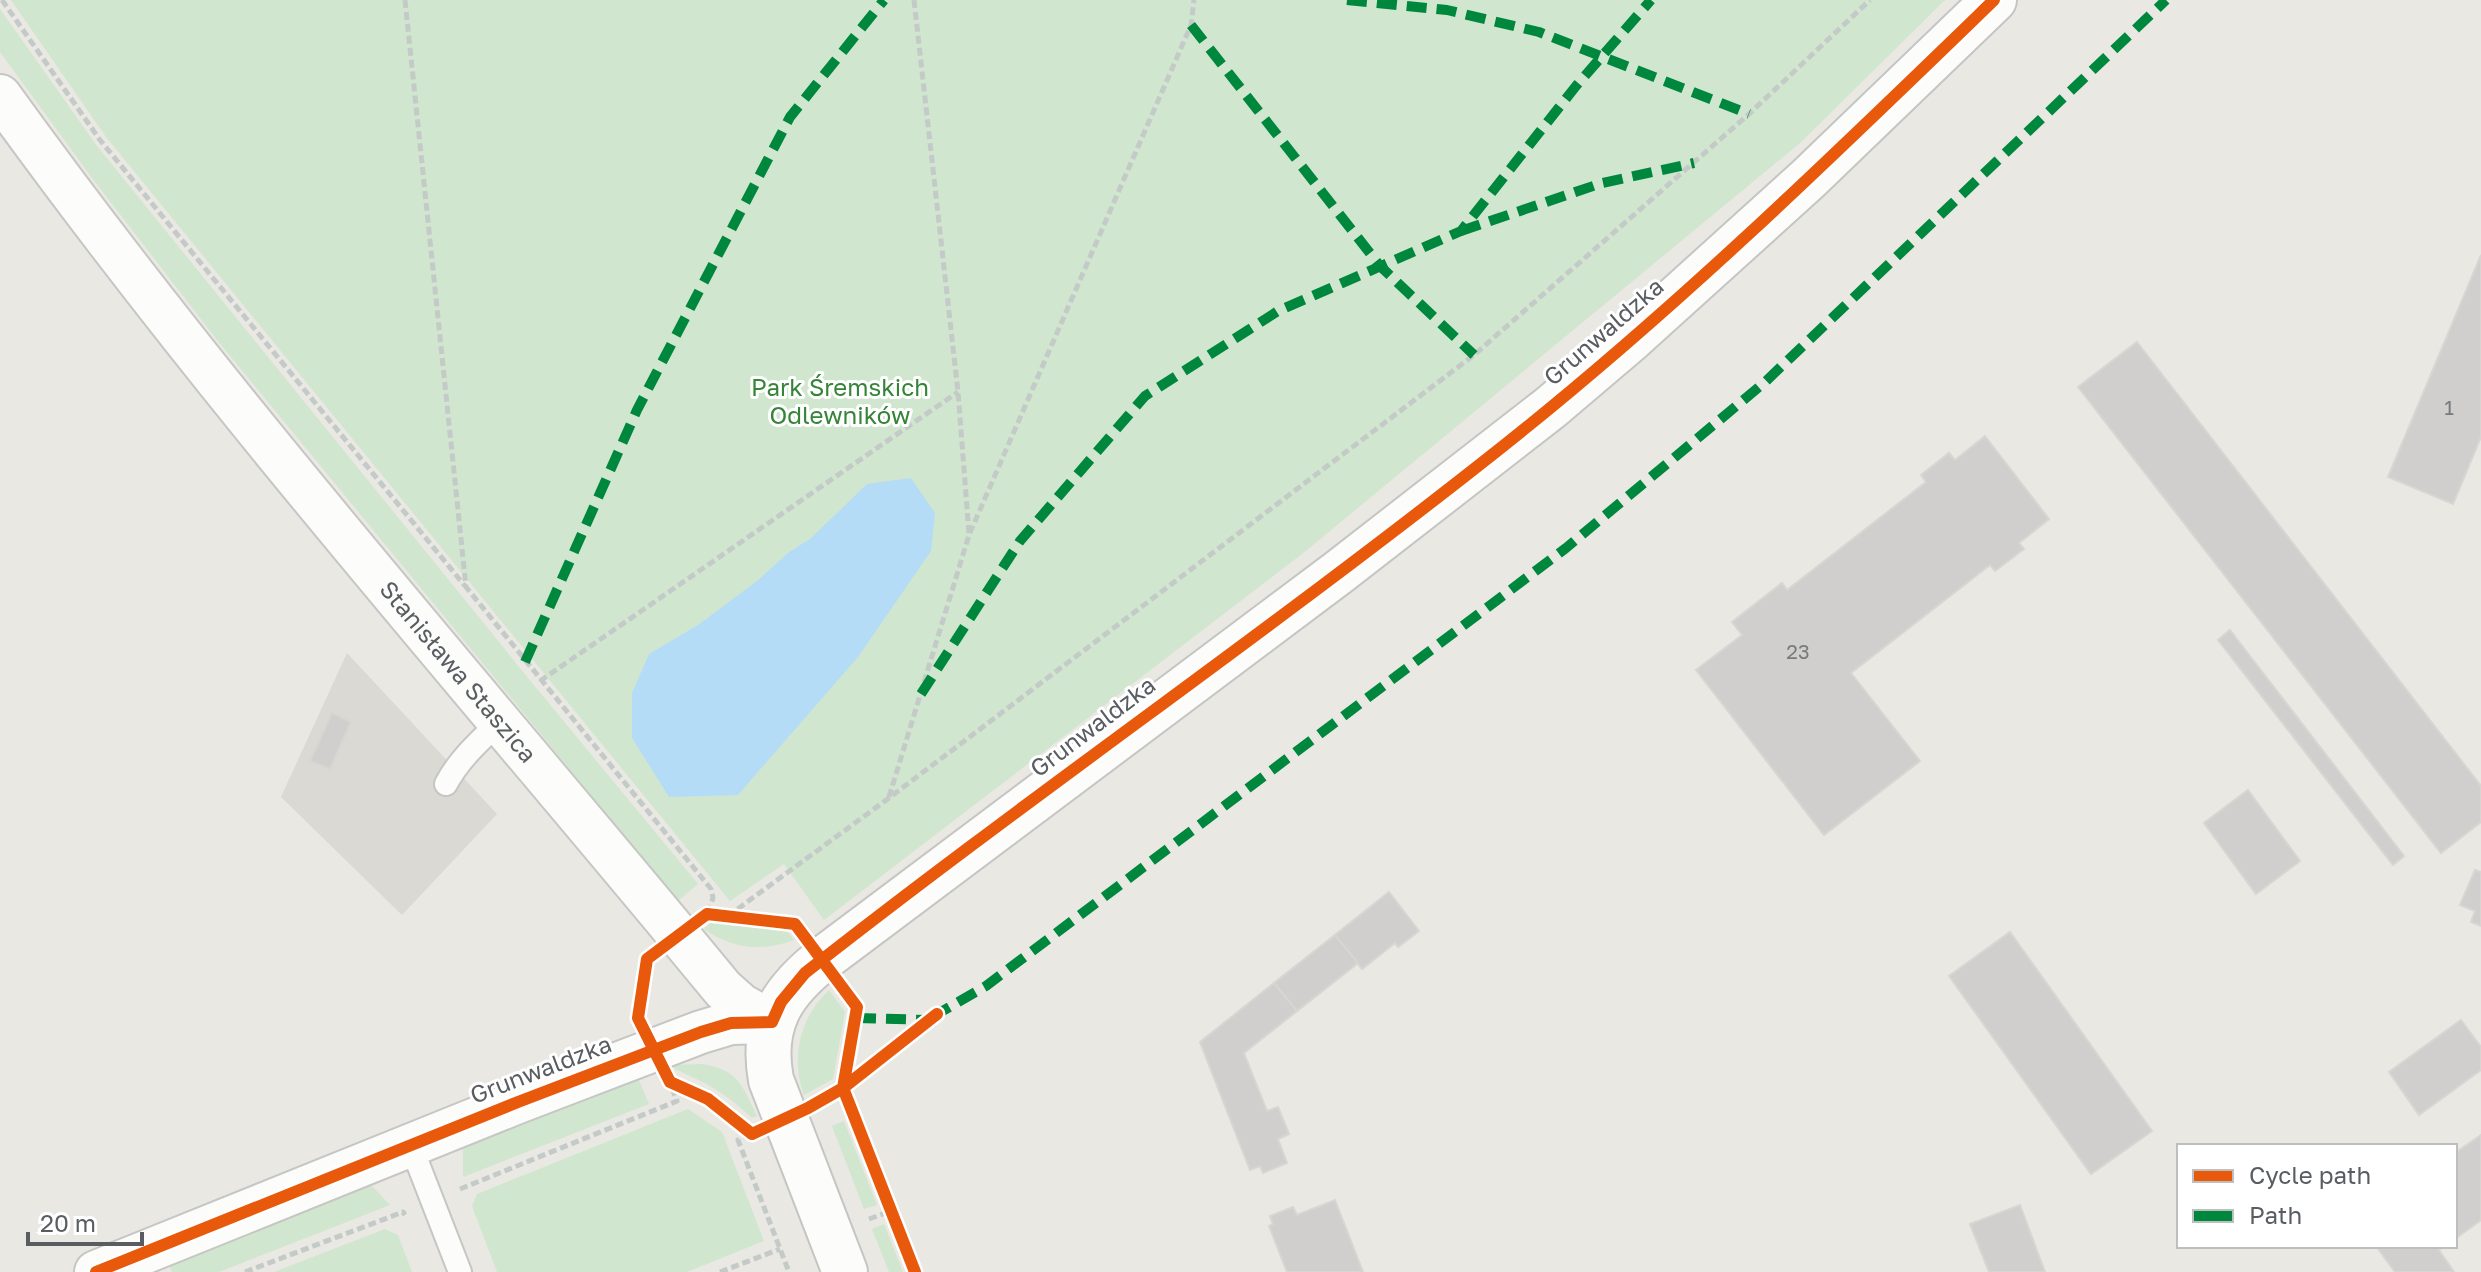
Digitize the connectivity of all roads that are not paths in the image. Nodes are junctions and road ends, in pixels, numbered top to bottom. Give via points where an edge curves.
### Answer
1 (1994, 0) edge
2 (0, 96) edge
3 (499, 722) junction
4 (446, 784) dead end
5 (772, 1022) junction
6 (411, 1146) junction
7 (108, 1270) edge
8 (460, 1272) edge
9 (845, 1272) edge

1 - 5 main road, Grunwaldzka via 1797,189 1550,408 805,973
2 - 3 street, Stanisława Staszica via 190,345
3 - 4 lane via 465,755
3 - 5 street, Stanisława Staszica via 723,989
5 - 6 street, Grunwaldzka via 709,1029
5 - 9 main road via 767,1060 771,1080
6 - 7 street, Grunwaldzka
6 - 8 lane

